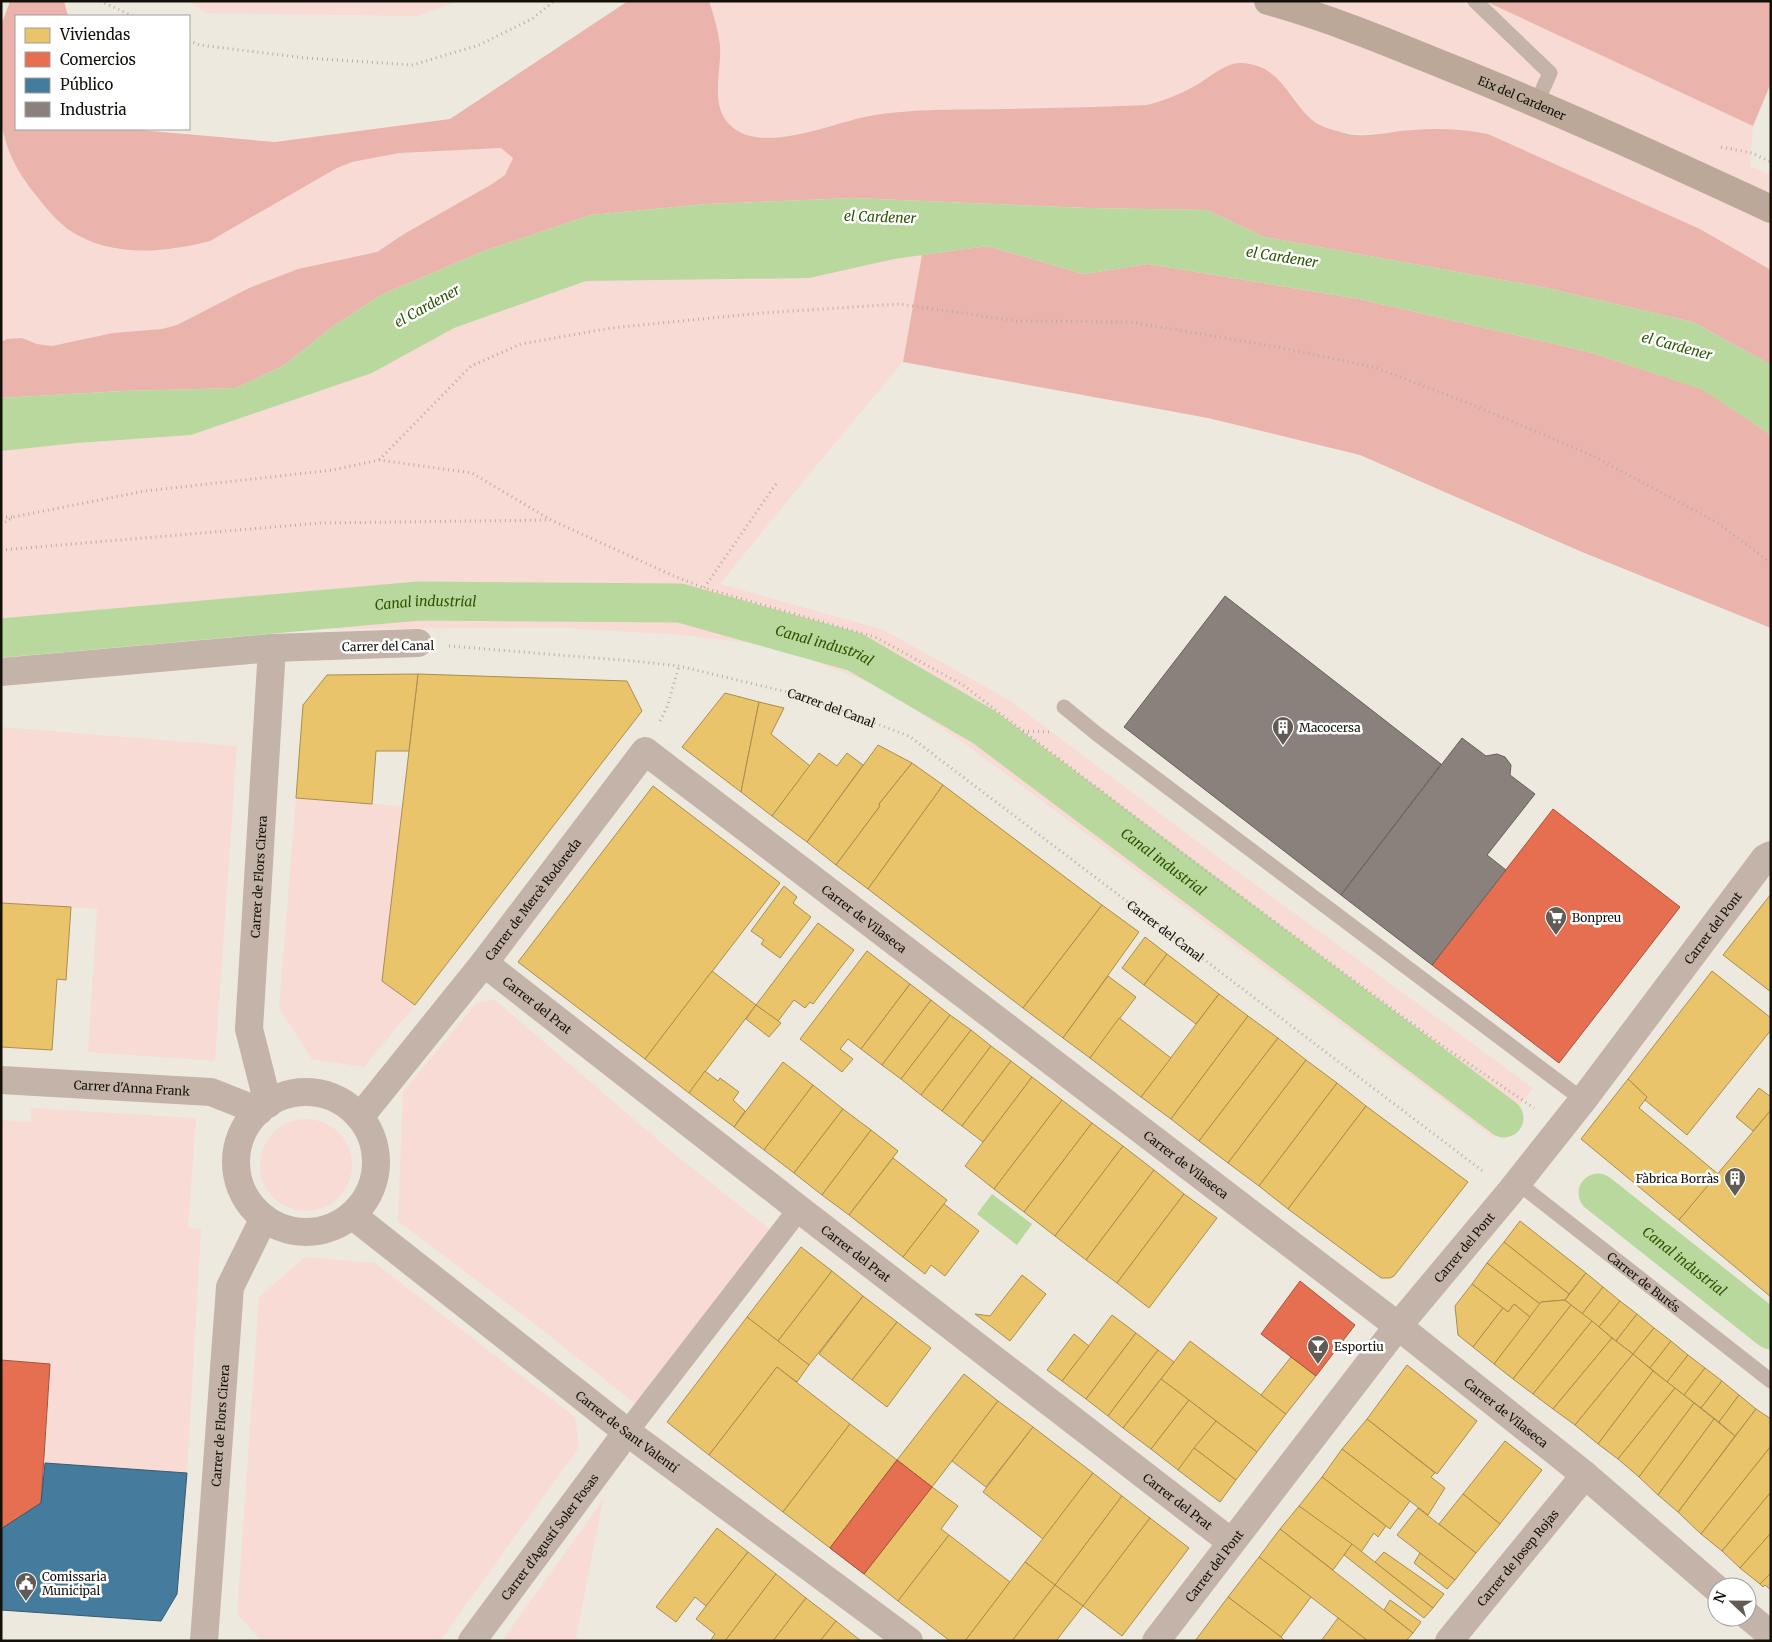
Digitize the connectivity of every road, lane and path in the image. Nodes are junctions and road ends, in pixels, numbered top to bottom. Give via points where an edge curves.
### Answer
1 (100, 1) edge
2 (554, 1) edge
3 (1268, 1) edge
4 (1475, 1) edge
5 (131, 15) edge
6 (190, 40) edge
7 (1537, 102) junction
8 (1771, 210) edge
9 (379, 460) junction
10 (776, 484) dead end
11 (1, 517) edge
12 (13, 517) junction
13 (551, 520) junction
14 (1, 525) edge
15 (1, 550) edge
16 (1771, 562) edge
17 (704, 588) junction
18 (418, 644) joint
19 (272, 648) junction
20 (679, 666) junction
21 (1, 672) edge
22 (1064, 707) dead end
23 (645, 751) junction
24 (1771, 854) edge
25 (484, 963) junction
26 (1, 1080) edge
27 (1583, 1100) junction
28 (263, 1107) junction
29 (360, 1117) junction
30 (1562, 1127) junction
31 (1514, 1187) junction
32 (799, 1209) junction
33 (352, 1215) junction
34 (264, 1218) junction
35 (1398, 1326) junction
36 (1771, 1381) edge
37 (627, 1432) junction
38 (1585, 1476) junction
39 (1231, 1542) junction
40 (1707, 1580) edge
41 (1757, 1623) edge
42 (1771, 1635) edge
43 (204, 1641) edge
44 (472, 1641) edge
45 (909, 1641) edge
46 (1156, 1641) edge
47 (1449, 1641) edge

1 - 5 path
2 - 6 path via 532,19 479,45 413,65 306,58 199,45
3 - 7 main road, Eix del Cardener via 1362,32
4 - 7 lane via 1550,73
7 - 8 main road, Eix del Cardener
9 - 12 path via 333,470 145,491
9 - 13 path via 472,473
9 - 16 path via 471,366 521,344 611,328 899,304 1017,321 1130,322 1266,345 1374,368 1474,405 1591,455 1718,523
10 - 17 path
11 - 12 path
12 - 14 path
13 - 15 path via 321,522
13 - 17 path
17 - 30 path via 874,637 963,686 1437,1042
18 - 19 street, Carrer del Canal
18 - 20 path, Carrer del Canal
19 - 21 street, Carrer del Canal
19 - 28 street, Carrer de Flors Cirera via 249,1029
20 - 23 path via 667,707
20 - 31 path, Carrer del Canal via 800,694 909,736
22 - 27 lane
23 - 25 street, Carrer de Mercè Rodoreda
23 - 35 street, Carrer de Vilaseca
24 - 27 street, Carrer del Pont
25 - 29 street, Carrer de Mercè Rodoreda
25 - 32 street, Carrer del Prat
26 - 28 street, Carrer d'Anna Frank via 211,1092
27 - 30 street, Carrer del Pont
28 - 29 street via 283,1096 316,1092 348,1105
28 - 34 street via 248,1124 236,1157 243,1191
29 - 33 street via 370,1132 376,1167 365,1201
30 - 31 street, Carrer del Pont
31 - 35 street, Carrer del Pont
31 - 36 lane, Carrer de Burés
32 - 37 street
32 - 39 street, Carrer del Prat
33 - 34 street via 318,1231 300,1232
33 - 37 street, Carrer de Sant Valentí
34 - 43 street, Carrer de Flors Cirera via 230,1287
35 - 38 street, Carrer de Vilaseca
35 - 39 street, Carrer del Pont
37 - 44 street, Carrer d'Agustí Soler Fosas
37 - 45 street, Carrer de Sant Valentí
38 - 40 street, Carrer de Vilaseca
38 - 47 street, Carrer de Josep Rojas
39 - 46 street, Carrer del Pont
41 - 42 street

